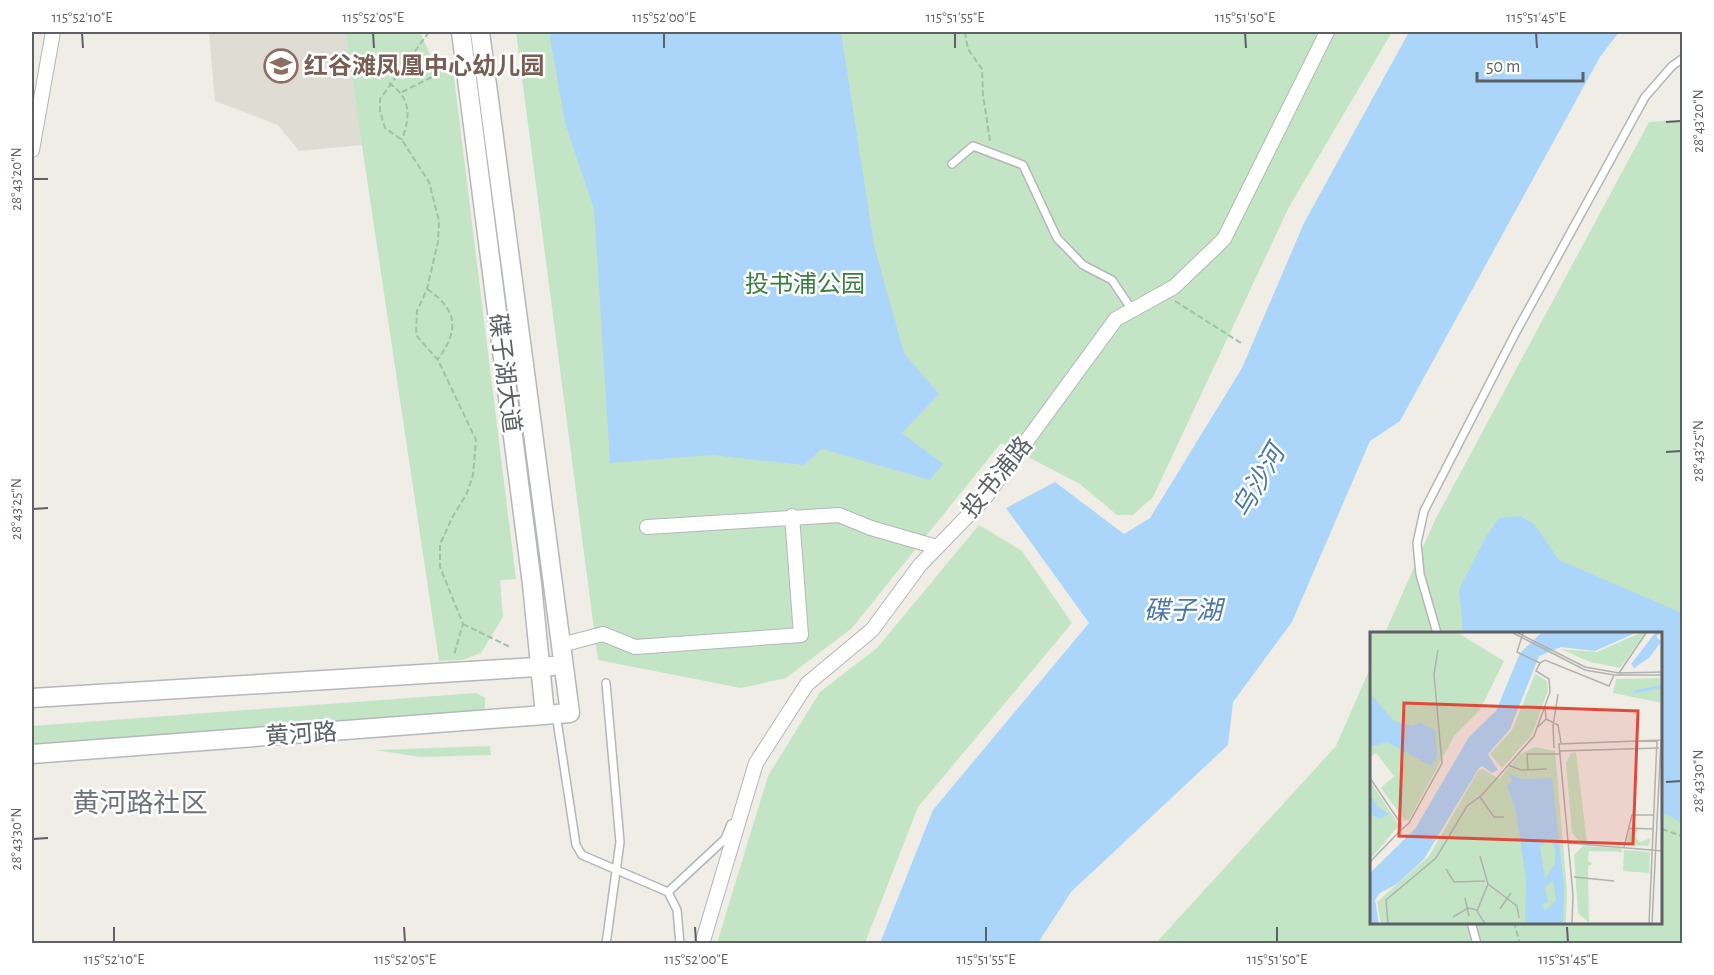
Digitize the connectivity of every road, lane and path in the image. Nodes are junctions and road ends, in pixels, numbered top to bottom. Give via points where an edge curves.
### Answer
1 (53, 32) edge
2 (429, 32) edge
3 (461, 32) edge
4 (480, 32) edge
5 (965, 32) edge
6 (1327, 32) edge
7 (1683, 59) edge
8 (465, 61) junction
9 (389, 83) junction
10 (402, 92) junction
11 (35, 117) edge
12 (402, 140) junction
13 (32, 150) edge
14 (991, 153) junction
15 (952, 164) dead end
16 (427, 289) junction
17 (1163, 293) junction
18 (1132, 310) junction
19 (1241, 343) dead end
20 (438, 360) junction
21 (792, 516) junction
22 (647, 527) dead end
23 (937, 547) junction
24 (463, 624) junction
25 (1437, 632) edge
26 (561, 645) junction
27 (510, 648) dead end
28 (564, 666) junction
29 (540, 667) junction
30 (448, 672) junction
31 (606, 683) dead end
32 (32, 698) edge
33 (557, 714) junction
34 (32, 754) edge
35 (756, 763) junction
36 (1663, 830) edge
37 (1683, 836) edge
38 (616, 870) junction
39 (668, 892) junction
40 (1472, 924) edge
41 (1515, 924) edge
42 (606, 944) edge
43 (680, 944) edge
44 (702, 944) edge
45 (1477, 944) edge
46 (1520, 944) edge

1 - 11 street
2 - 9 path
3 - 8 main road, 碟子湖大道
4 - 26 main road, 碟子湖大道
5 - 14 path via 969,49 982,69
6 - 17 street, 投书浦路 via 1224,239
7 - 25 lane via 1646,97 1516,332 1424,511 1417,543 1420,574
8 - 10 path
8 - 29 main road, 碟子湖大道
9 - 10 path
9 - 12 path via 380,99 380,111 385,128
10 - 12 path via 408,124
11 - 13 street
12 - 16 path via 429,182 437,210 438,242
14 - 15 lane via 973,146
14 - 18 lane via 1023,165 1057,238 1083,265 1112,280
16 - 20 path via 417,311 416,335
16 - 20 path via 451,311 454,326 448,346
17 - 18 street, 投书浦路
17 - 19 path
18 - 23 street, 投书浦路 via 1116,319 984,499
20 - 24 path via 476,440 473,476 440,544 440,567
21 - 22 street
21 - 23 street via 839,515
21 - 26 street via 801,635 635,647 603,634
23 - 35 street, 投书浦路 via 872,630 807,684
24 - 27 path
24 - 30 path
26 - 28 main road, 碟子湖大道
28 - 29 main road
28 - 33 main road, 碟子湖大道
29 - 30 main road
29 - 33 main road, 碟子湖大道
30 - 32 main road
31 - 38 lane via 620,842
33 - 34 main road, 黄河路
33 - 38 lane via 576,845 582,855
35 - 39 lane via 725,839
35 - 44 street, 投书浦路
36 - 37 path
38 - 39 lane
38 - 42 lane
39 - 43 lane via 677,910
40 - 45 lane
41 - 46 path

